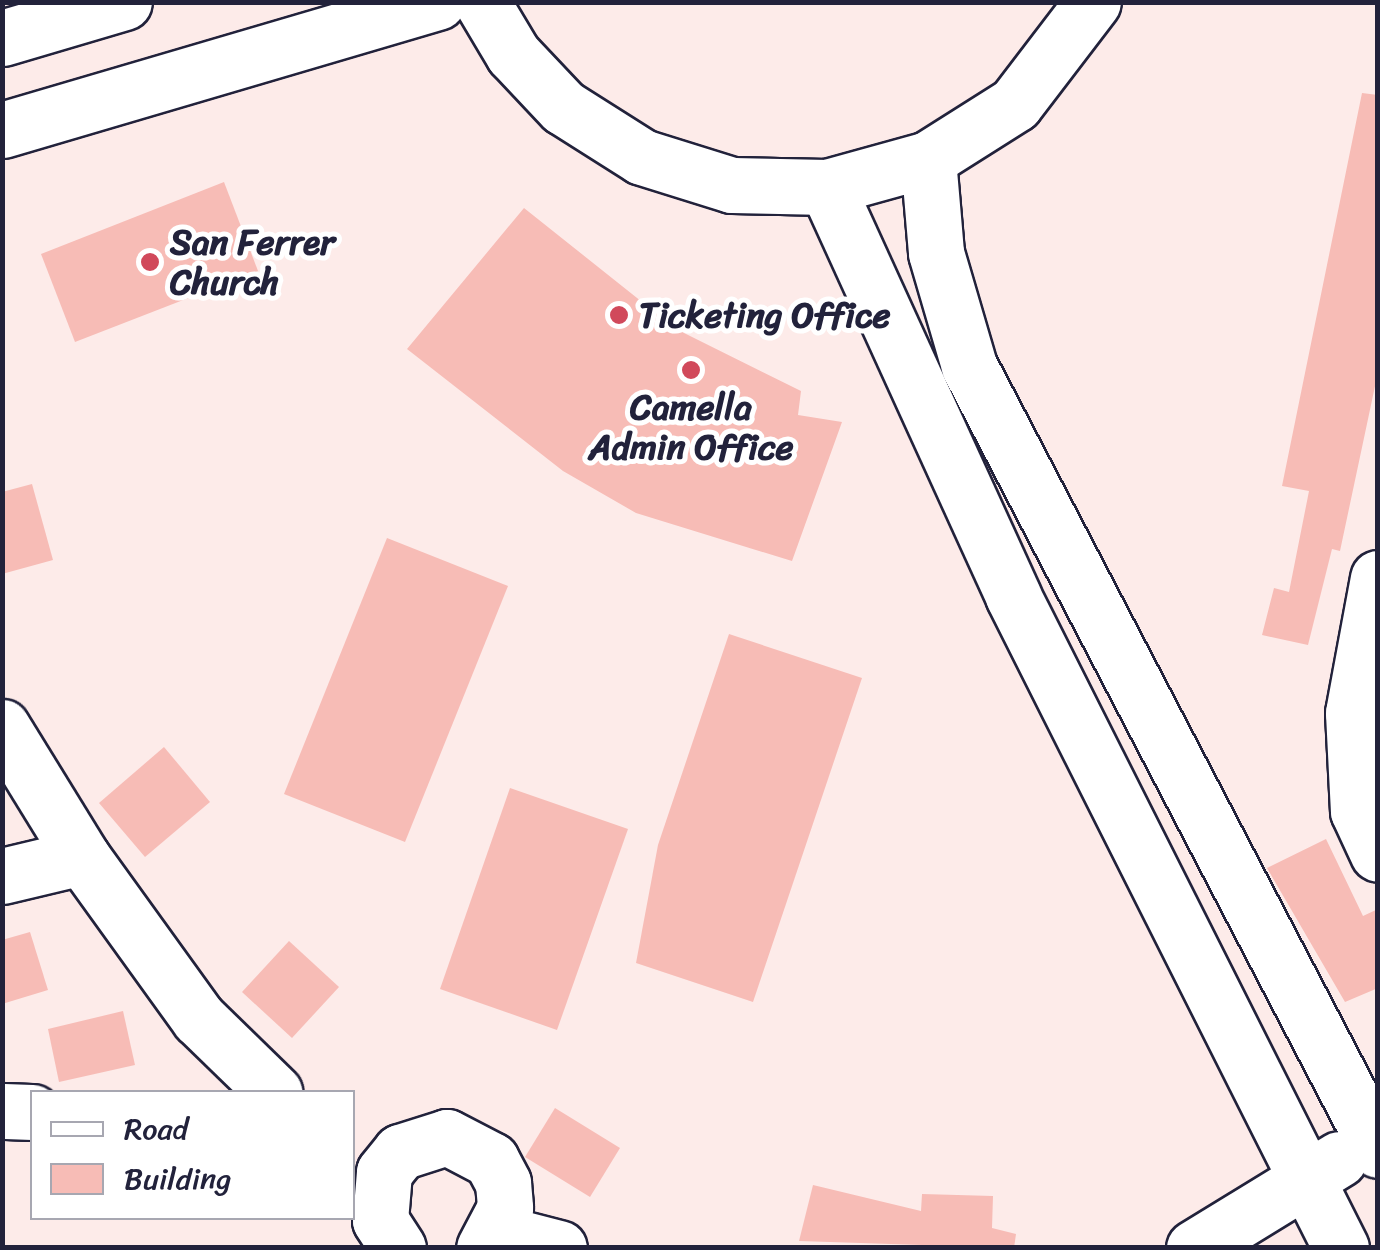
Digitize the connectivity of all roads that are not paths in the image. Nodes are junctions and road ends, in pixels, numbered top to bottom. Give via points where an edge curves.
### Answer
1 (124, 2) edge
2 (438, 2) edge
3 (482, 2) edge
4 (1092, 2) edge
5 (2, 38) edge
6 (2, 130) edge
7 (928, 160) junction
8 (827, 187) junction
9 (1378, 578) edge
10 (2, 726) edge
11 (1378, 854) edge
12 (82, 858) junction
13 (2, 876) edge
14 (1358, 1070) edge
15 (272, 1090) edge
16 (2, 1111) edge
17 (30, 1112) edge
18 (1376, 1146) edge
19 (368, 1163) edge
20 (1308, 1173) junction
21 (1341, 1238) edge
22 (491, 1240) edge
23 (398, 1248) edge
24 (558, 1248) edge
25 (1194, 1248) edge

1 - 5 street
2 - 6 street
3 - 8 street via 513,54 562,106 642,157 732,185
4 - 7 street via 1015,104
7 - 8 street
7 - 14 street via 936,254 969,366
8 - 20 street via 1013,596
9 - 11 street via 1352,714 1358,811
10 - 12 street
12 - 13 street
12 - 15 street via 199,1020
14 - 18 street
16 - 17 street
18 - 20 street
19 - 22 street via 422,1140 471,1145 503,1183
19 - 23 street via 380,1220
20 - 21 street
20 - 25 street
22 - 24 street

